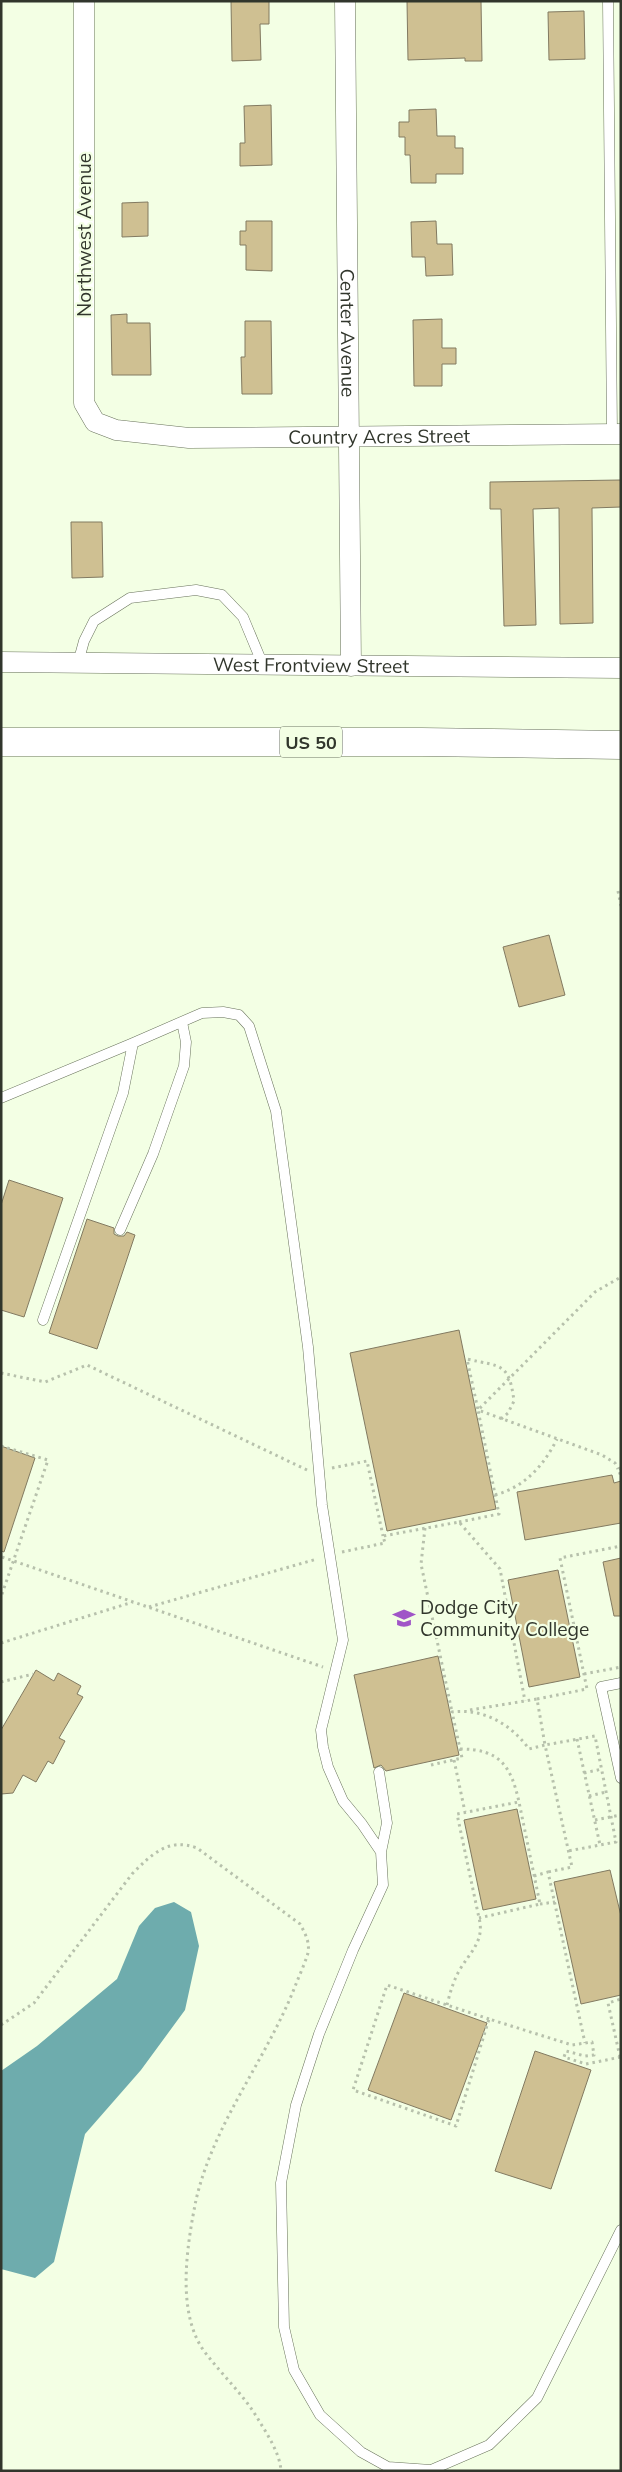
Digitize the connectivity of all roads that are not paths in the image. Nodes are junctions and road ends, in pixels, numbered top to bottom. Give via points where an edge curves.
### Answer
1 (84, 1) edge
2 (345, 1) edge
3 (608, 1) edge
4 (138, 432) joint
5 (617, 434) edge
6 (348, 436) junction
7 (1, 662) edge
8 (78, 663) junction
9 (263, 665) junction
10 (351, 666) junction
11 (621, 668) edge
12 (1, 742) edge
13 (621, 745) edge
14 (182, 1022) junction
15 (133, 1043) junction
16 (1, 1098) edge
17 (120, 1230) dead end
18 (43, 1320) dead end
19 (621, 1683) edge
20 (379, 1772) dead end
21 (621, 1778) edge
22 (381, 1852) junction
23 (621, 2230) edge

1 - 4 street, Northwest Avenue via 84,403 95,422 116,430
2 - 6 street, Center Avenue
3 - 5 lane
4 - 6 street, Country Acres Street via 189,438
5 - 6 street, Country Acres Street
6 - 10 street, Center Avenue
7 - 8 street, West Frontview Street
8 - 9 street, West Frontview Street
8 - 9 lane via 94,621 130,598 196,590 222,595 243,618
9 - 10 street, West Frontview Street
10 - 11 street, West Frontview Street
12 - 13 highway, US 50
14 - 15 lane
14 - 17 lane via 186,1042 184,1066 153,1154
14 - 22 lane via 202,1013 239,1015 249,1026 276,1111 343,1640 321,1730 328,1767 343,1801
15 - 16 lane
15 - 18 lane via 123,1093
19 - 21 lane via 601,1686
20 - 22 lane via 387,1823
22 - 23 lane via 383,1885 320,2034 296,2105 281,2183 284,2327 294,2370 320,2415 361,2452 388,2467 431,2470 490,2445 537,2398

